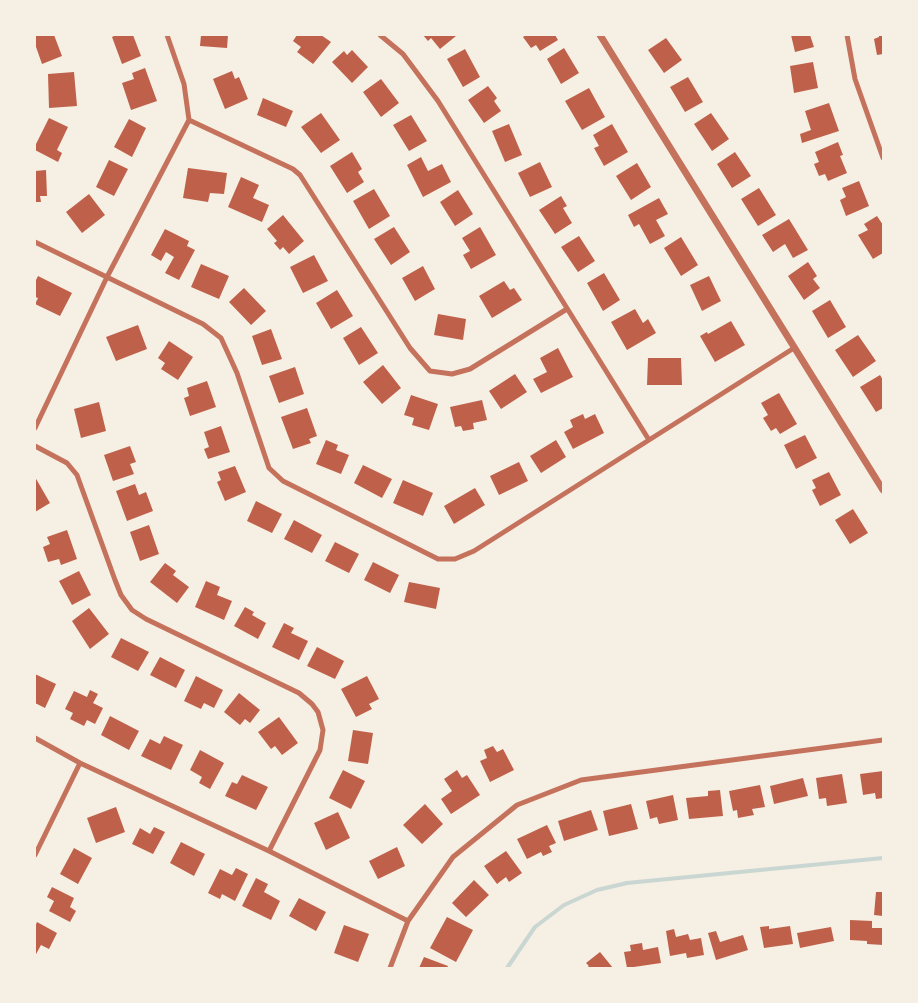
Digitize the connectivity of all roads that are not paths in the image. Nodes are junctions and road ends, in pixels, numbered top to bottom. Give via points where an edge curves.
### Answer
1 (167, 35) edge
2 (380, 35) edge
3 (600, 35) edge
4 (847, 35) edge
5 (188, 120) junction
6 (883, 158) edge
7 (35, 242) edge
8 (107, 277) junction
9 (567, 309) junction
10 (794, 348) junction
11 (35, 428) edge
12 (649, 440) junction
13 (35, 446) edge
14 (883, 490) edge
15 (35, 738) edge
16 (883, 740) edge
17 (80, 763) junction
18 (269, 852) junction
19 (35, 855) edge
20 (408, 921) junction
21 (390, 968) edge

1 - 5 street via 184,84
2 - 9 street via 403,54 438,101
3 - 10 street
4 - 6 street via 855,79
5 - 8 street
5 - 9 street via 300,175 410,348 430,370 452,374 470,369
7 - 8 street
8 - 11 street
8 - 12 street via 203,324 221,338 237,374 269,468 283,481 438,559 455,559 474,551
9 - 12 street
10 - 12 street
10 - 14 street
13 - 18 street via 67,463 77,475 121,595 132,610 146,620 299,694 318,712 323,730 320,750
15 - 17 street
16 - 20 street via 581,780 517,806 460,851
17 - 18 street
17 - 19 street
18 - 20 street
20 - 21 street

